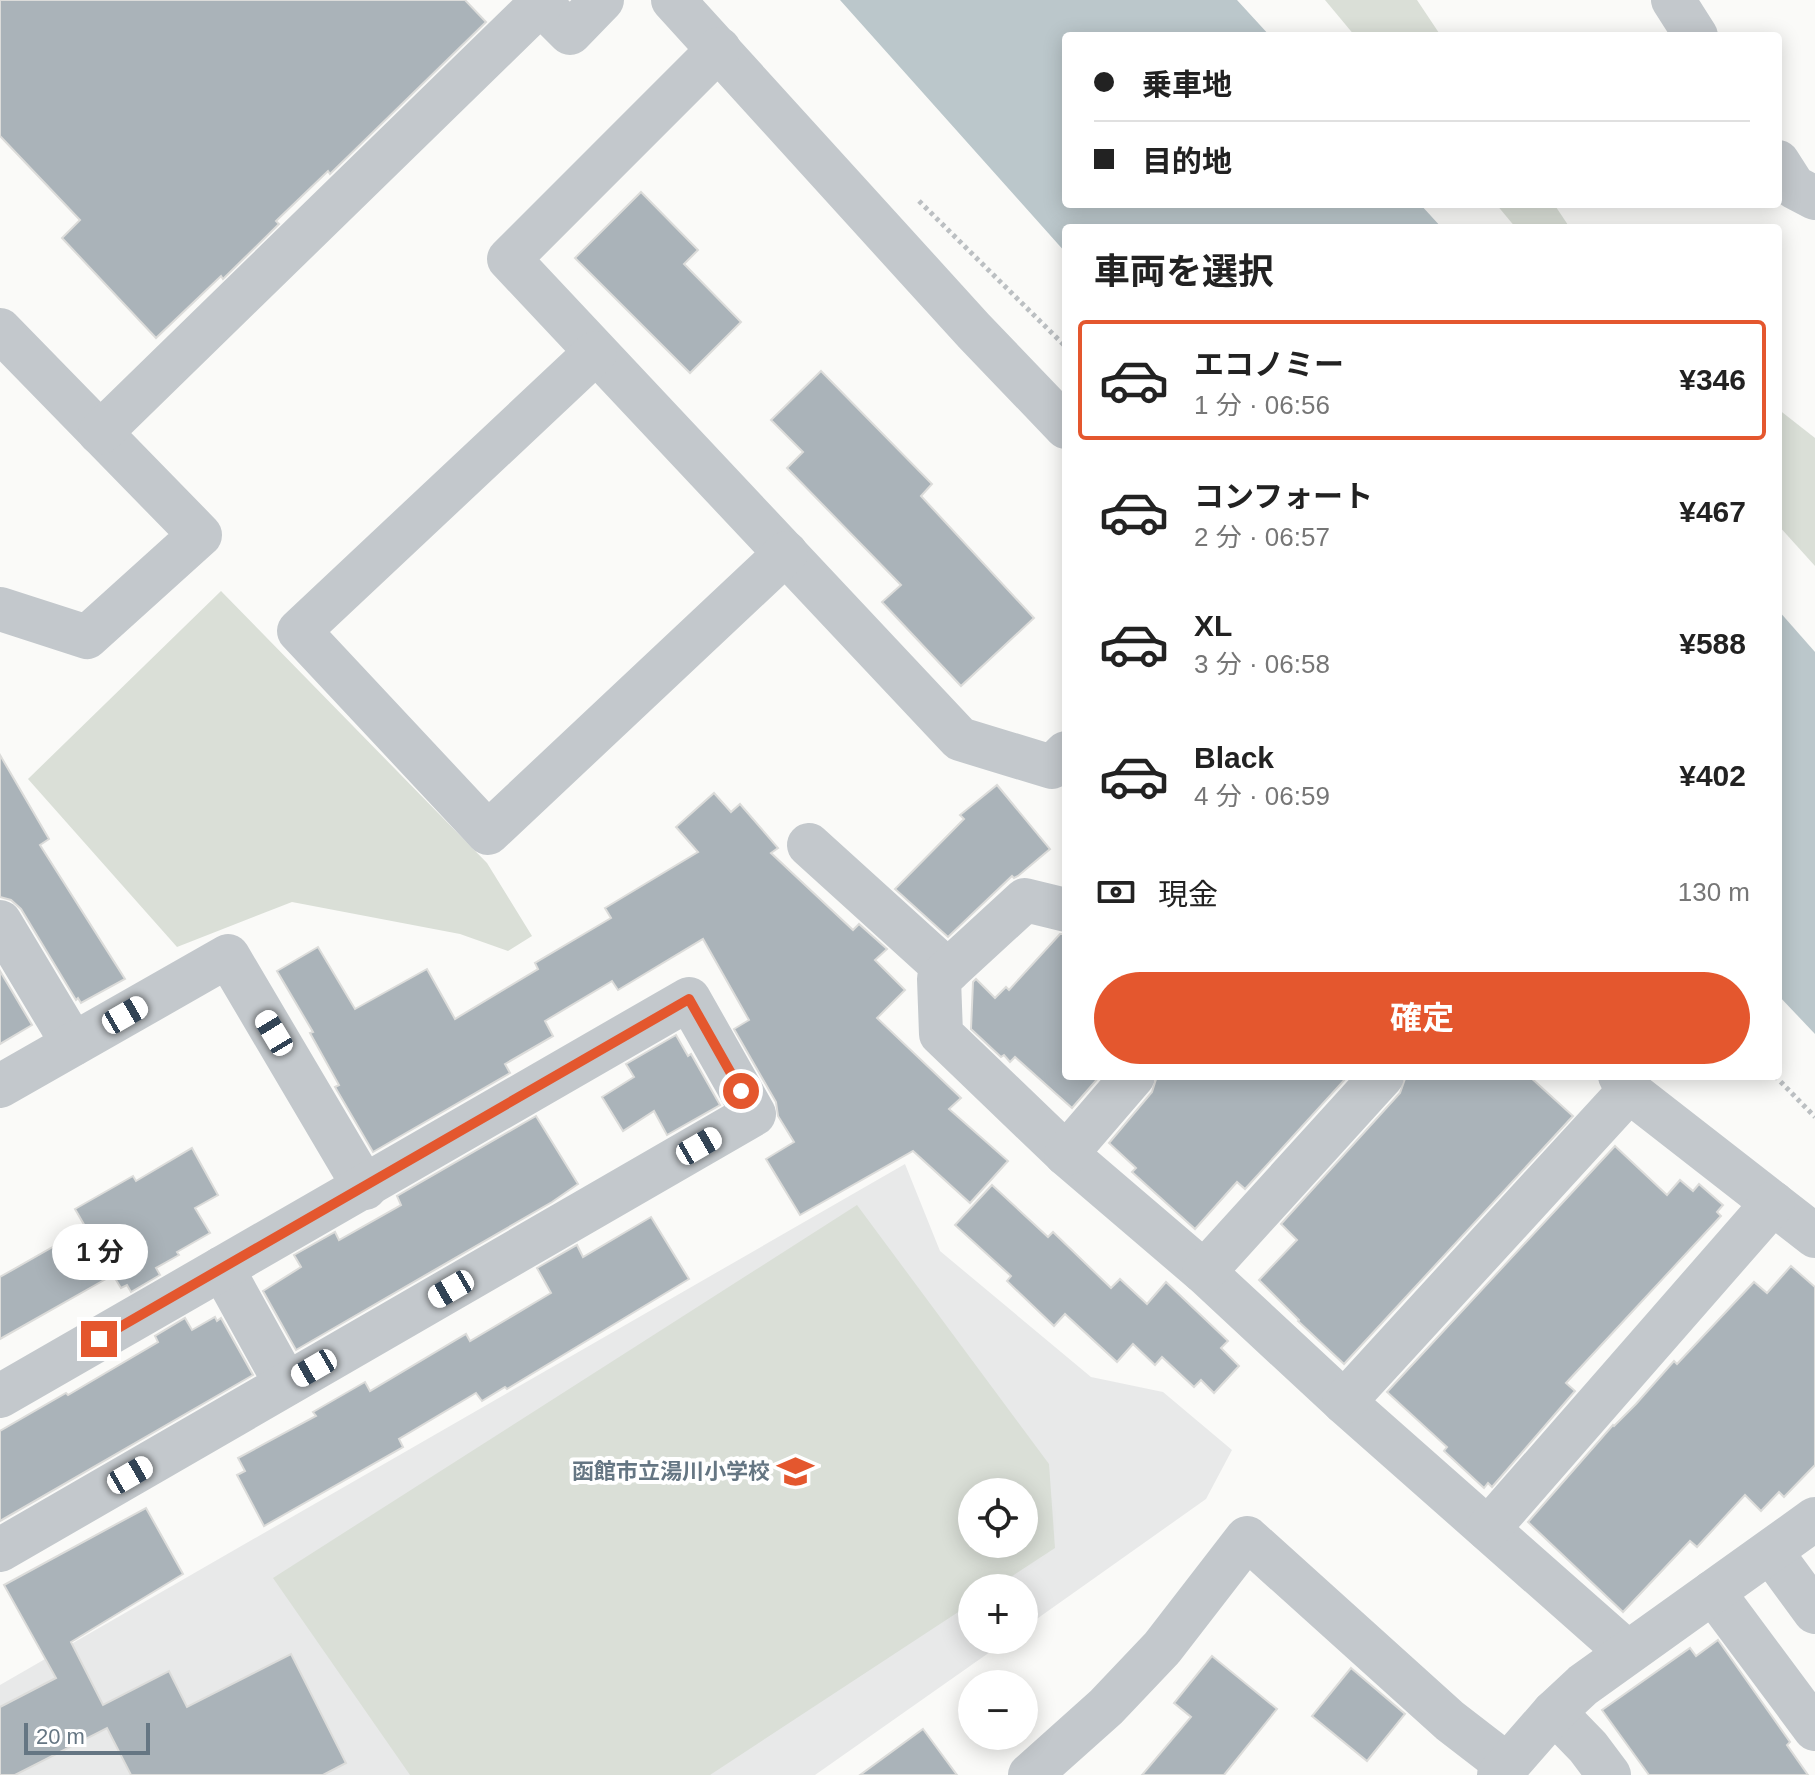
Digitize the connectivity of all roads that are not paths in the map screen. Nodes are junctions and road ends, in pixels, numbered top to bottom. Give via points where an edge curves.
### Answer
1 (602, 0) edge
2 (673, 0) edge
3 (1673, 0) edge
4 (539, 2) edge
5 (1693, 32) edge
6 (719, 49) junction
7 (1782, 168) edge
8 (1815, 198) edge
9 (0, 330) edge
10 (595, 353) junction
11 (1062, 423) edge
12 (100, 433) junction
13 (786, 553) junction
14 (0, 609) edge
15 (1062, 757) edge
16 (809, 845) dead end
17 (1062, 909) edge
18 (0, 922) edge
19 (948, 971) junction
20 (73, 1044) junction
21 (1130, 1080) edge
22 (1378, 1080) edge
23 (1625, 1084) edge
24 (0, 1086) edge
25 (1066, 1154) junction
26 (365, 1188) junction
27 (1773, 1203) junction
28 (1815, 1236) edge
29 (222, 1268) junction
30 (1204, 1272) junction
31 (286, 1384) junction
32 (0, 1396) edge
33 (1344, 1402) junction
34 (1815, 1519) edge
35 (1488, 1529) junction
36 (0, 1550) edge
37 (1771, 1552) junction
38 (1713, 1592) junction
39 (1815, 1612) edge
40 (1627, 1652) junction
41 (1554, 1712) junction
42 (1815, 1729) edge
43 (1503, 1770) edge
44 (1030, 1775) edge
45 (1609, 1775) edge

1 - 4 street via 570,33
2 - 6 street
3 - 5 street
4 - 12 street
6 - 10 street via 509,259
6 - 11 street
7 - 8 street via 1794,187
9 - 12 street
10 - 13 street
10 - 13 street via 299,631 488,833
12 - 14 street via 200,535 87,637
13 - 15 street via 960,739 1052,767
16 - 19 street
17 - 19 street via 1025,900
18 - 20 street
19 - 25 street via 939,979 941,1034
20 - 24 street
20 - 26 street via 228,956
21 - 25 street
22 - 30 street
23 - 27 street
23 - 33 street
25 - 30 street
26 - 29 street
26 - 31 street via 689,999 754,1114
27 - 28 street
27 - 35 street
29 - 31 street
29 - 32 street
30 - 33 street
31 - 36 street
33 - 35 street
34 - 37 street
35 - 40 street
37 - 38 street
37 - 39 street
38 - 40 street
38 - 42 street
40 - 41 street
41 - 43 street
41 - 45 street
43 - 44 street via 1247,1538 1162,1648

